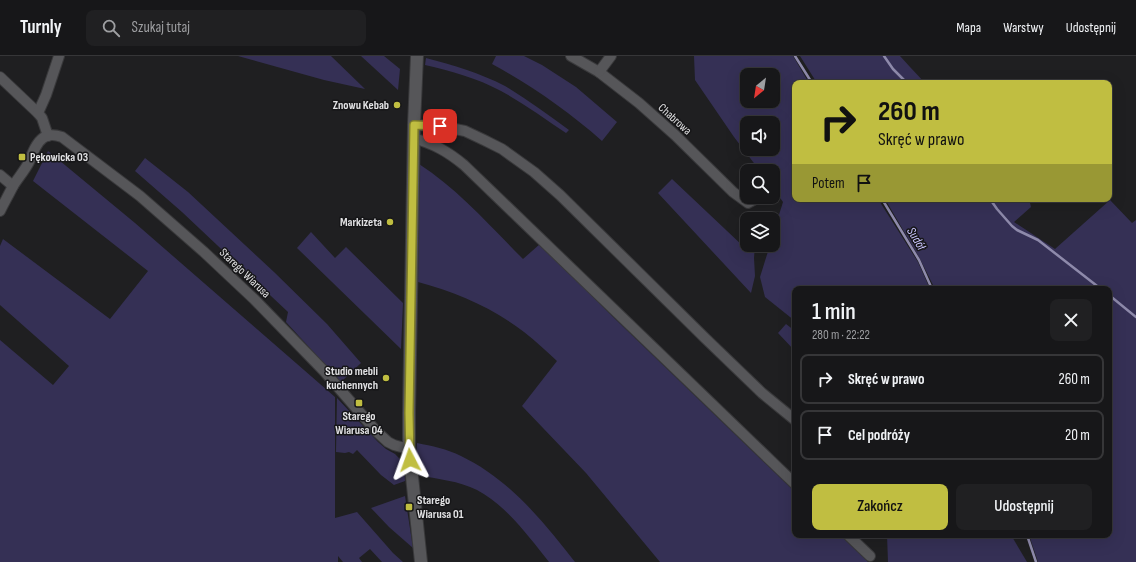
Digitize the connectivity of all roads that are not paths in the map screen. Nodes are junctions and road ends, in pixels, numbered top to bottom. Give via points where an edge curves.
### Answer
1 (59, 56) edge
2 (417, 56) edge
3 (571, 56) edge
4 (611, 56) edge
5 (599, 72) junction
6 (0, 78) edge
7 (38, 113) junction
8 (414, 125) junction
9 (48, 136) junction
10 (414, 138) junction
11 (0, 175) edge
12 (13, 186) junction
13 (740, 197) edge
14 (0, 211) edge
15 (792, 417) edge
16 (409, 448) junction
17 (792, 481) edge
18 (851, 538) edge
19 (870, 556) dead end
20 (421, 562) edge

1 - 7 street
2 - 8 street
3 - 5 street, Chabrowa
4 - 5 street
5 - 13 street, Chabrowa via 639,103
6 - 7 street
7 - 9 street
8 - 10 street
8 - 15 street via 440,126 465,131 502,149 534,172 757,388
9 - 12 street via 40,142
9 - 16 street, Starego Wiarusa via 62,137 140,196 254,299 388,442
10 - 16 street
10 - 17 street via 438,146 464,165
11 - 12 street
12 - 14 street
16 - 20 street
18 - 19 street

